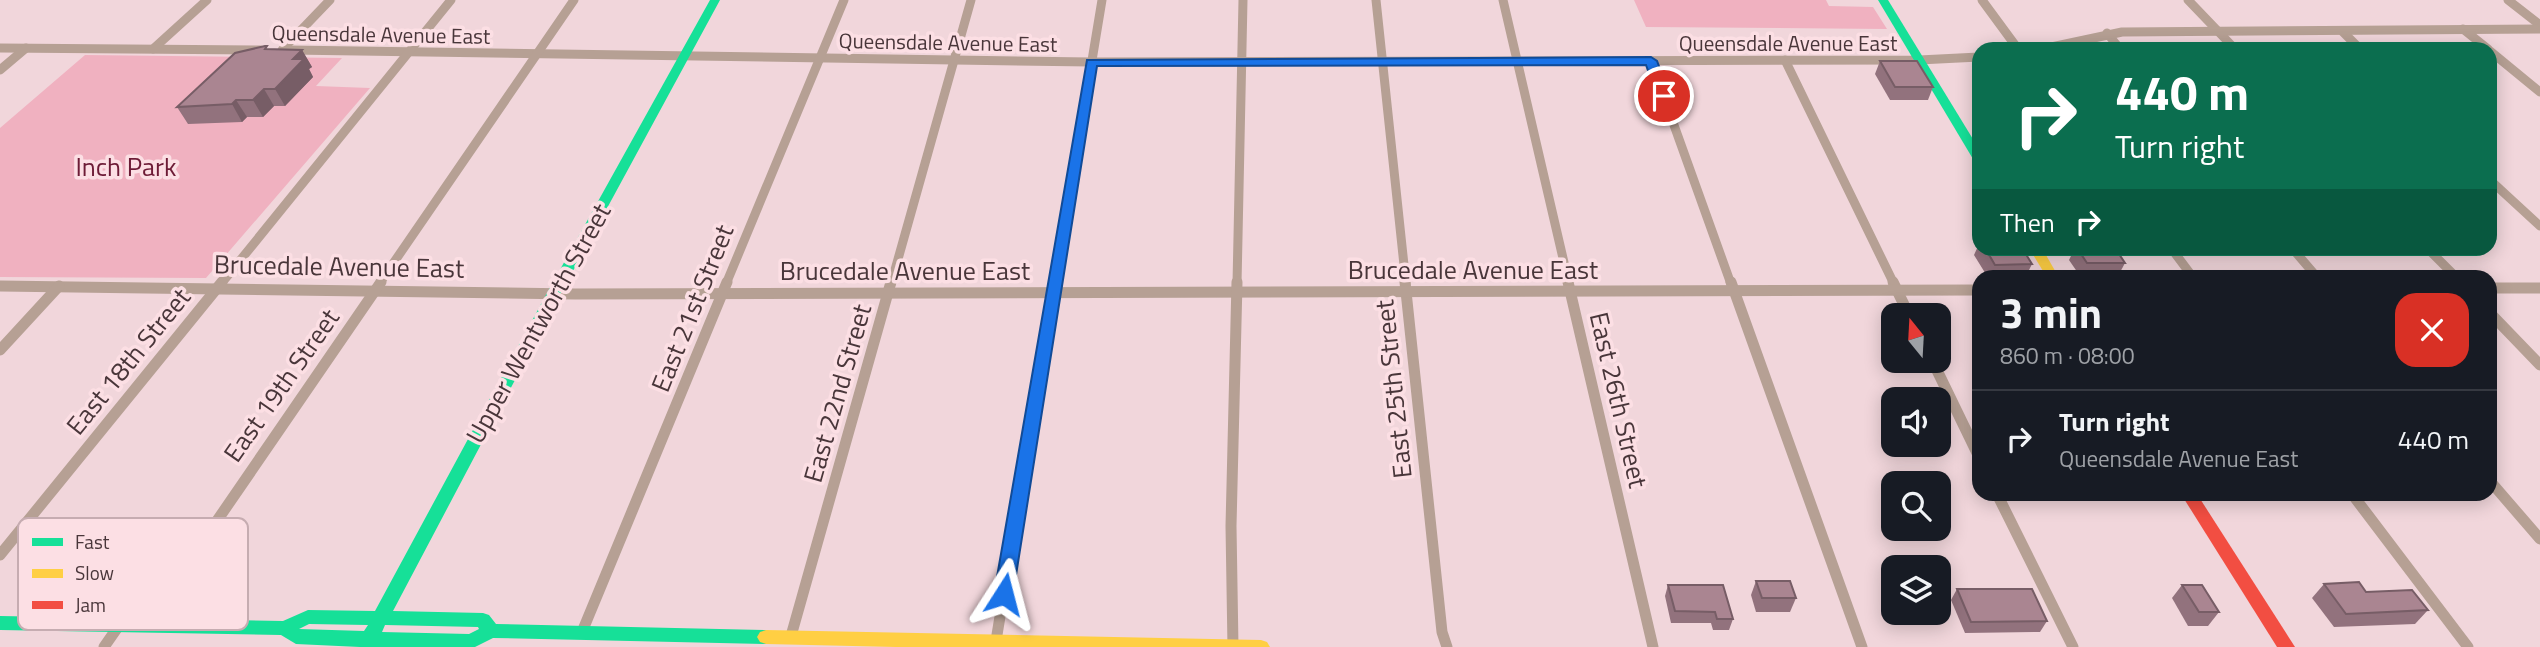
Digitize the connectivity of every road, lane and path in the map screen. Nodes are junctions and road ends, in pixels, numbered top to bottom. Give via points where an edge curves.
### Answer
1 (207, 0) edge
2 (330, 0) edge
3 (451, 0) edge
4 (574, 0) edge
5 (715, 0) edge
6 (844, 0) edge
7 (971, 0) edge
8 (1101, 0) edge
9 (1243, 0) edge
10 (1376, 0) edge
11 (1503, 0) edge
12 (1883, 0) edge
13 (1982, 0) edge
14 (2188, 0) edge
15 (2508, 0) edge
16 (2540, 27) edge
17 (2463, 29) junction
18 (2343, 32) junction
19 (2107, 33) junction
20 (2219, 33) junction
21 (2013, 42) edge
22 (2070, 42) edge
23 (2114, 42) edge
24 (2228, 42) edge
25 (2353, 42) edge
26 (2479, 42) edge
27 (0, 48) edge
28 (26, 48) junction
29 (153, 49) junction
30 (282, 50) junction
31 (408, 52) junction
32 (537, 53) junction
33 (685, 55) junction
34 (821, 57) junction
35 (1972, 57) edge
36 (2497, 57) edge
37 (954, 59) junction
38 (1919, 60) junction
39 (1517, 61) junction
40 (1651, 61) junction
41 (1785, 61) junction
42 (1091, 62) junction
43 (1241, 62) junction
44 (1383, 62) junction
45 (0, 70) edge
46 (2540, 92) edge
47 (1972, 147) edge
48 (2497, 186) edge
49 (2540, 226) edge
50 (2299, 256) edge
51 (2435, 256) edge
52 (2310, 270) edge
53 (2449, 270) edge
54 (0, 286) edge
55 (59, 286) junction
56 (215, 287) junction
57 (2497, 288) edge
58 (2540, 288) edge
59 (374, 290) junction
60 (1733, 290) junction
61 (1897, 290) junction
62 (1972, 290) edge
63 (1406, 291) junction
64 (1570, 291) junction
65 (1054, 292) junction
66 (1237, 292) junction
67 (554, 293) junction
68 (888, 293) junction
69 (723, 294) junction
70 (1903, 303) edge
71 (2497, 320) edge
72 (0, 350) edge
73 (2540, 365) edge
74 (1938, 373) edge
75 (1972, 443) edge
76 (2497, 489) edge
77 (2000, 501) edge
78 (2193, 501) edge
79 (2357, 501) edge
80 (30, 518) edge
81 (218, 518) edge
82 (18, 533) edge
83 (2540, 539) edge
84 (0, 555) edge
85 (380, 618) junction
86 (0, 623) edge
87 (18, 623) edge
88 (248, 627) edge
89 (284, 628) junction
90 (116, 630) edge
91 (491, 631) junction
92 (582, 632) junction
93 (784, 640) edge
94 (367, 642) edge
95 (996, 643) edge
96 (1233, 646) edge
97 (104, 647) edge
98 (1261, 647) edge
99 (1447, 647) edge
100 (1653, 647) edge
101 (1862, 647) edge
102 (2073, 647) edge
103 (2286, 647) edge
104 (2468, 647) edge

1 - 29 street
2 - 30 street
3 - 31 street, East 18th Street
4 - 32 street, East 19th Street
5 - 33 main road, Upper Wentworth Street
6 - 34 street, East 21st Street
7 - 37 street, East 22nd Street
8 - 42 street
9 - 43 street
10 - 44 street, East 25th Street
11 - 39 street, East 26th Street
12 - 38 main road
13 - 21 street
14 - 20 street
15 - 16 street
16 - 17 street
17 - 18 street
17 - 26 street
18 - 20 street
18 - 25 street
19 - 20 street
19 - 22 street
19 - 23 street
20 - 24 street
27 - 28 street, Queensdale Avenue East
28 - 29 street, Queensdale Avenue East
28 - 45 street
29 - 30 street, Queensdale Avenue East
30 - 31 street, Queensdale Avenue East
31 - 32 street, Queensdale Avenue East
31 - 56 street, East 18th Street
32 - 33 street, Queensdale Avenue East
32 - 59 street, East 19th Street
33 - 34 street, Queensdale Avenue East
33 - 67 main road, Upper Wentworth Street
34 - 37 street, Queensdale Avenue East
34 - 69 street, East 21st Street
35 - 38 street, Queensdale Avenue East
36 - 46 street
37 - 42 street, Queensdale Avenue East
37 - 68 street, East 22nd Street
38 - 41 street, Queensdale Avenue East
38 - 47 main road
39 - 40 street, Queensdale Avenue East
39 - 44 street, Queensdale Avenue East
39 - 64 street, East 26th Street
40 - 41 street, Queensdale Avenue East
40 - 60 street
41 - 61 street
42 - 43 street, Queensdale Avenue East
42 - 65 street
43 - 44 street, Queensdale Avenue East
43 - 66 street
44 - 63 street, East 25th Street
48 - 49 street
50 - 52 street
51 - 53 street
54 - 55 street, Brucedale Avenue East
55 - 56 street, Brucedale Avenue East
55 - 72 street
56 - 59 street, Brucedale Avenue East
56 - 80 street, East 18th Street
57 - 58 street
59 - 67 street, Brucedale Avenue East
59 - 81 street, East 19th Street
60 - 61 street, Brucedale Avenue East
60 - 64 street, Brucedale Avenue East
60 - 101 street
61 - 62 street, Brucedale Avenue East
61 - 70 street
63 - 64 street, Brucedale Avenue East
63 - 66 street, Brucedale Avenue East
63 - 99 street, East 25th Street
64 - 100 street, East 26th Street
65 - 66 street, Brucedale Avenue East
65 - 68 street, Brucedale Avenue East
65 - 95 street
66 - 96 street
67 - 69 street, Brucedale Avenue East
67 - 85 main road, Upper Wentworth Street
68 - 69 street, Brucedale Avenue East
68 - 93 street, East 22nd Street
69 - 92 street, East 21st Street
71 - 73 street
74 - 75 street
76 - 83 street
77 - 102 street
78 - 103 main road
79 - 104 street
82 - 84 street, East 18th Street
85 - 89 main road via 308,617
85 - 91 main road via 483,620
85 - 94 main road, Upper Wentworth Street
86 - 87 main road
88 - 89 main road
89 - 94 main road via 296,637
90 - 97 street
91 - 92 main road
91 - 94 main road via 471,641
92 - 93 main road
93 - 95 main road
95 - 96 main road
96 - 98 main road

